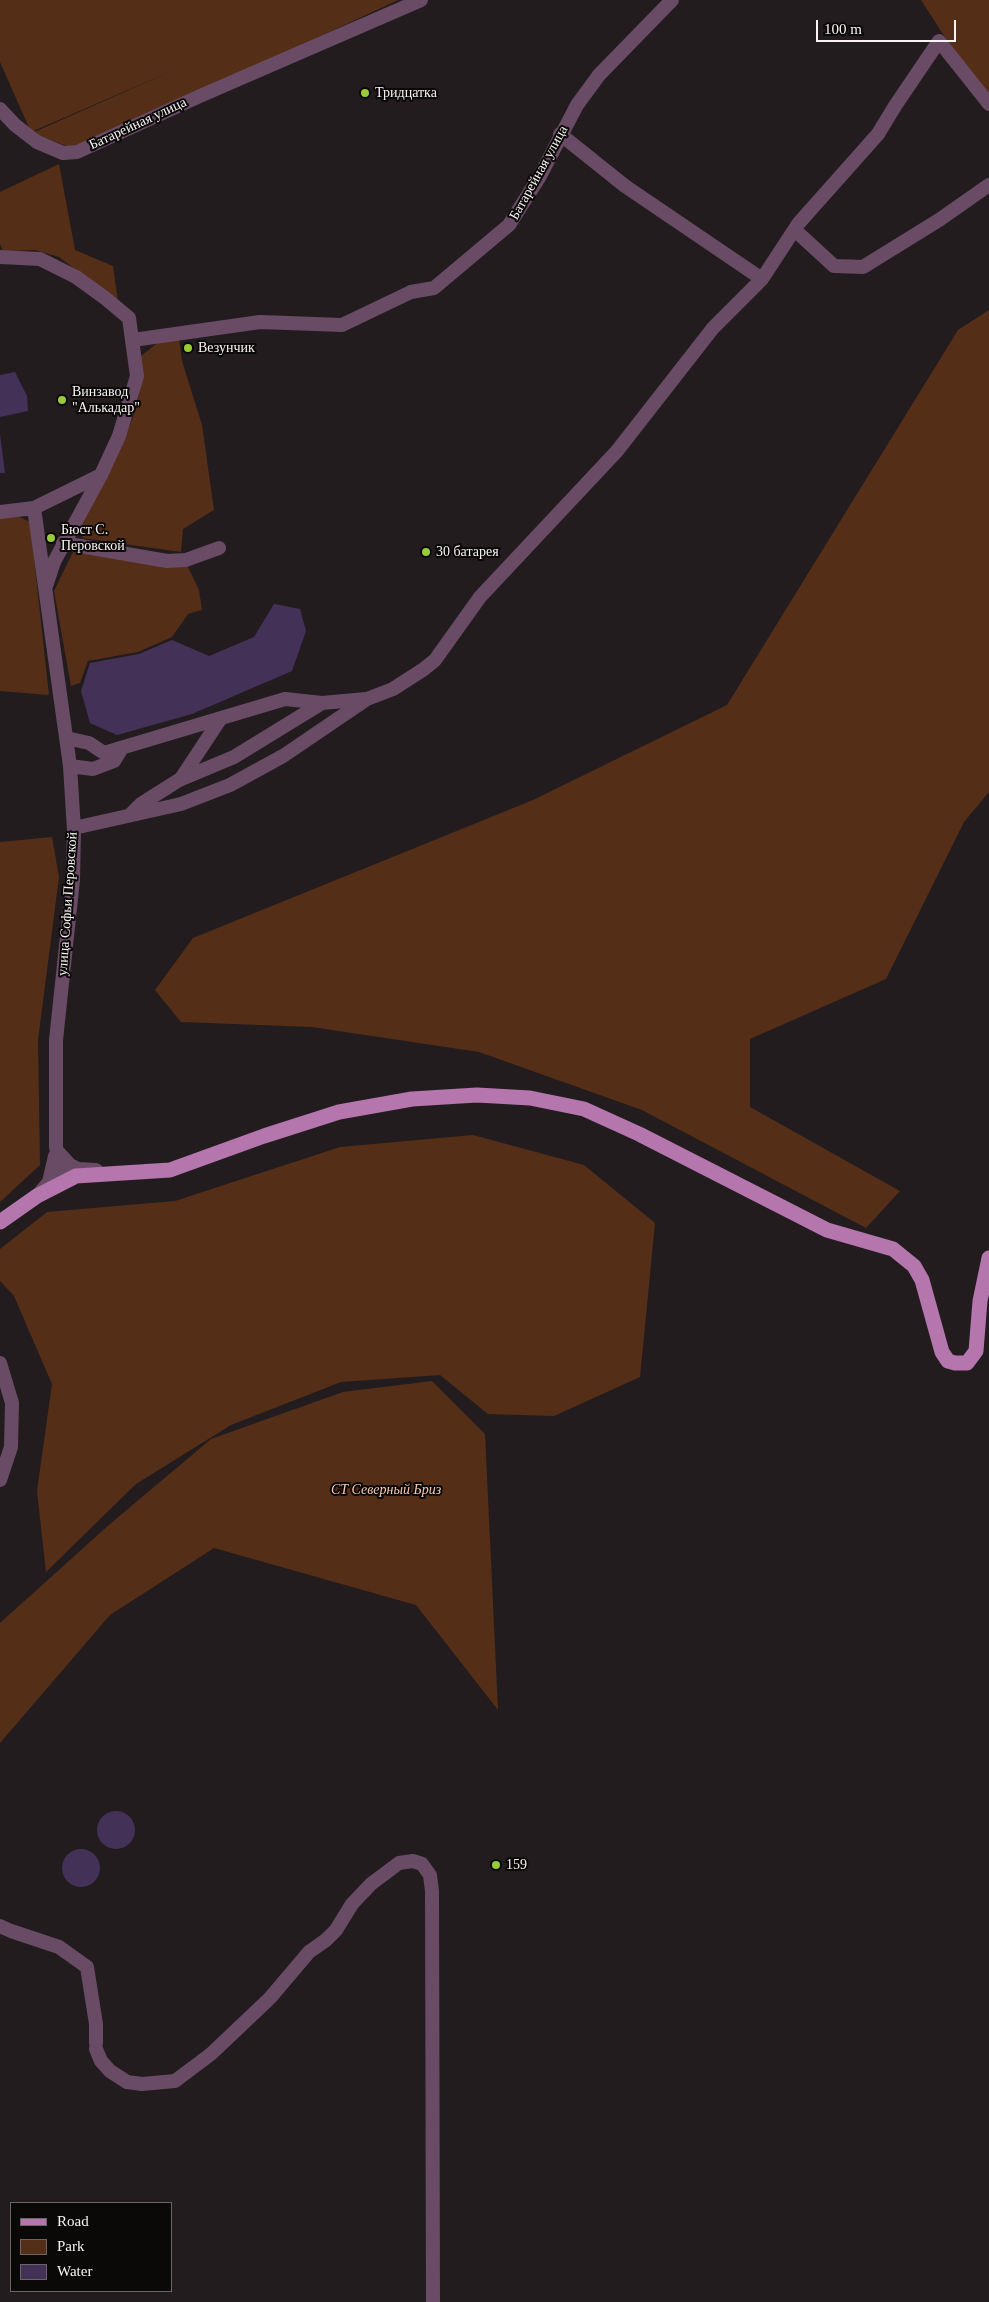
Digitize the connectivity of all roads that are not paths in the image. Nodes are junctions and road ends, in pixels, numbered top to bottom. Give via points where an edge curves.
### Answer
1 (421, 0) edge
2 (672, 0) edge
3 (989, 104) edge
4 (0, 109) edge
5 (560, 134) junction
6 (989, 185) edge
7 (797, 232) dead end
8 (0, 258) edge
9 (762, 279) junction
10 (133, 340) junction
11 (101, 475) junction
12 (34, 508) junction
13 (0, 512) edge
14 (63, 543) junction
15 (219, 548) dead end
16 (45, 594) junction
17 (367, 699) junction
18 (322, 703) junction
19 (221, 718) junction
20 (66, 738) junction
21 (122, 748) junction
22 (70, 766) junction
23 (179, 780) junction
24 (130, 815) junction
25 (74, 828) junction
26 (56, 1147) junction
27 (114, 1172) junction
28 (64, 1181) junction
29 (37, 1196) junction
30 (0, 1222) edge
31 (989, 1258) edge
32 (0, 1363) edge
33 (0, 1480) edge
34 (0, 1926) edge
35 (433, 2302) edge

1 - 4 street, Батарейная улица via 77,152 63,153 37,142
2 - 5 street, Батарейная улица via 599,75
3 - 9 street via 939,41 878,134 798,224
5 - 9 street via 626,186
5 - 10 street, Батарейная улица via 540,176 509,225 434,288 408,294 342,325 260,322
6 - 7 street via 863,267 834,266
8 - 10 street via 40,260 76,277 129,318
9 - 17 street via 713,328 617,452 480,597 435,660 393,689
10 - 11 street via 137,376 119,436
11 - 12 street
11 - 14 street
12 - 13 street
12 - 16 street, улица Софьи Перовской
14 - 15 street via 167,561 186,560
14 - 16 street via 48,575
16 - 20 street, улица Софьи Перовской
17 - 18 street
17 - 24 street via 283,756 230,785 181,804
18 - 19 street via 285,699
18 - 23 street via 234,757
19 - 21 street
19 - 23 street
20 - 21 street via 89,743 104,753
20 - 22 street, улица Софьи Перовской
21 - 22 street via 114,761 93,769
22 - 25 street, улица Софьи Перовской
23 - 24 street via 151,786
24 - 25 street
25 - 26 street, улица Софьи Перовской via 73,880 56,1040
26 - 27 street via 70,1166
26 - 28 street, улица Софьи Перовской
26 - 29 street via 51,1178
27 - 28 main road via 76,1176
27 - 31 main road via 170,1170 304,1122 378,1104 477,1095 530,1098 584,1109 605,1117 827,1230 893,1249 914,1266 922,1280 942,1352 948,1361 967,1363 976,1352 980,1301
28 - 29 main road
29 - 30 main road
32 - 33 street via 12,1403 11,1447
34 - 35 street via 59,1947 87,1967 96,2046 101,2061 110,2071 127,2082 175,2081 211,2054 270,1998 309,1952 336,1930 352,1904 371,1884 399,1863 413,1861 422,1864 430,1875 432,1891

